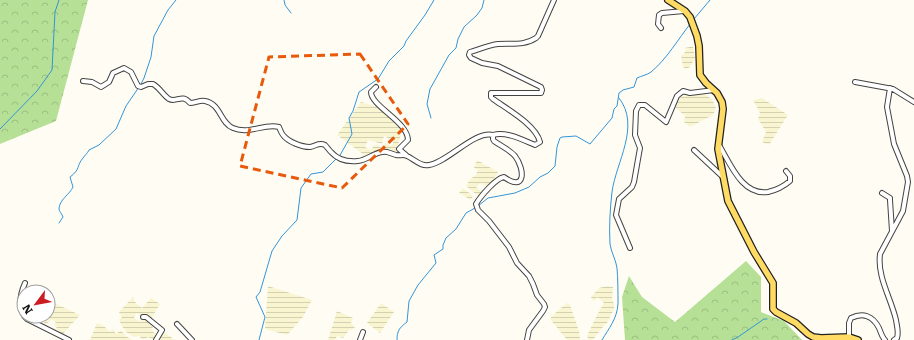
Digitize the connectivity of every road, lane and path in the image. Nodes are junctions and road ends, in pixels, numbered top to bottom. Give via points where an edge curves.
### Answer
1 (554, 0) edge
2 (668, 0) edge
3 (685, 10) junction
4 (661, 28) dead end
5 (83, 81) dead end
6 (855, 82) dead end
7 (376, 87) dead end
8 (890, 88) junction
9 (714, 90) junction
10 (914, 102) edge
11 (493, 135) junction
12 (719, 144) junction
13 (694, 150) dead end
14 (406, 155) junction
15 (786, 171) dead end
16 (724, 178) junction
17 (882, 194) dead end
18 (892, 231) junction
19 (630, 248) dead end
20 (25, 283) dead end
21 (143, 317) dead end
22 (177, 324) dead end
23 (363, 332) dead end
24 (849, 337) junction
25 (69, 340) edge
26 (156, 340) edge
27 (192, 340) edge
28 (360, 340) edge
29 (527, 340) edge
30 (858, 340) edge
31 (885, 340) edge
32 (894, 340) edge

1 - 11 street via 536,38 517,45 489,46 468,55 482,63 498,66 541,87 542,90 538,94 494,92 490,95 531,127 539,139 538,144 502,134
2 - 3 main road
3 - 4 street via 659,15 658,24
3 - 9 main road via 699,46 700,75
5 - 14 street via 101,87 109,82 113,73 124,68 131,72 140,86 153,84 170,99 183,98 190,103 203,100 210,103 217,107 231,128 256,130 273,125 279,127 282,135 290,141 311,147 320,144 326,146 345,161 365,160 382,152
6 - 8 street
7 - 14 street via 371,92 372,98 407,133 408,140 399,149
8 - 10 street
8 - 18 street via 887,107 894,144 908,182 903,211
9 - 12 main road via 720,97 723,109
9 - 19 street via 690,93 683,91 677,96 666,122 646,105 637,107 635,135 640,148 634,182 629,191 620,198 616,215
11 - 14 street via 485,134 445,160 428,166
11 - 29 street via 494,141 512,152 520,165 522,177 516,184 504,177 500,178 482,194 476,207 509,247 544,304 543,311 529,330
12 - 15 street via 741,181 754,191 761,193 778,190 790,180
12 - 16 main road via 718,156
13 - 16 street
16 - 24 main road via 732,210 773,283 773,309 813,337
17 - 18 street via 890,198
18 - 32 street via 879,261 882,280 893,307 899,333
20 - 25 street via 21,294 24,316
21 - 26 street via 162,330
22 - 27 street
23 - 28 street
24 - 30 main road
24 - 31 street via 851,318 864,315 878,327

